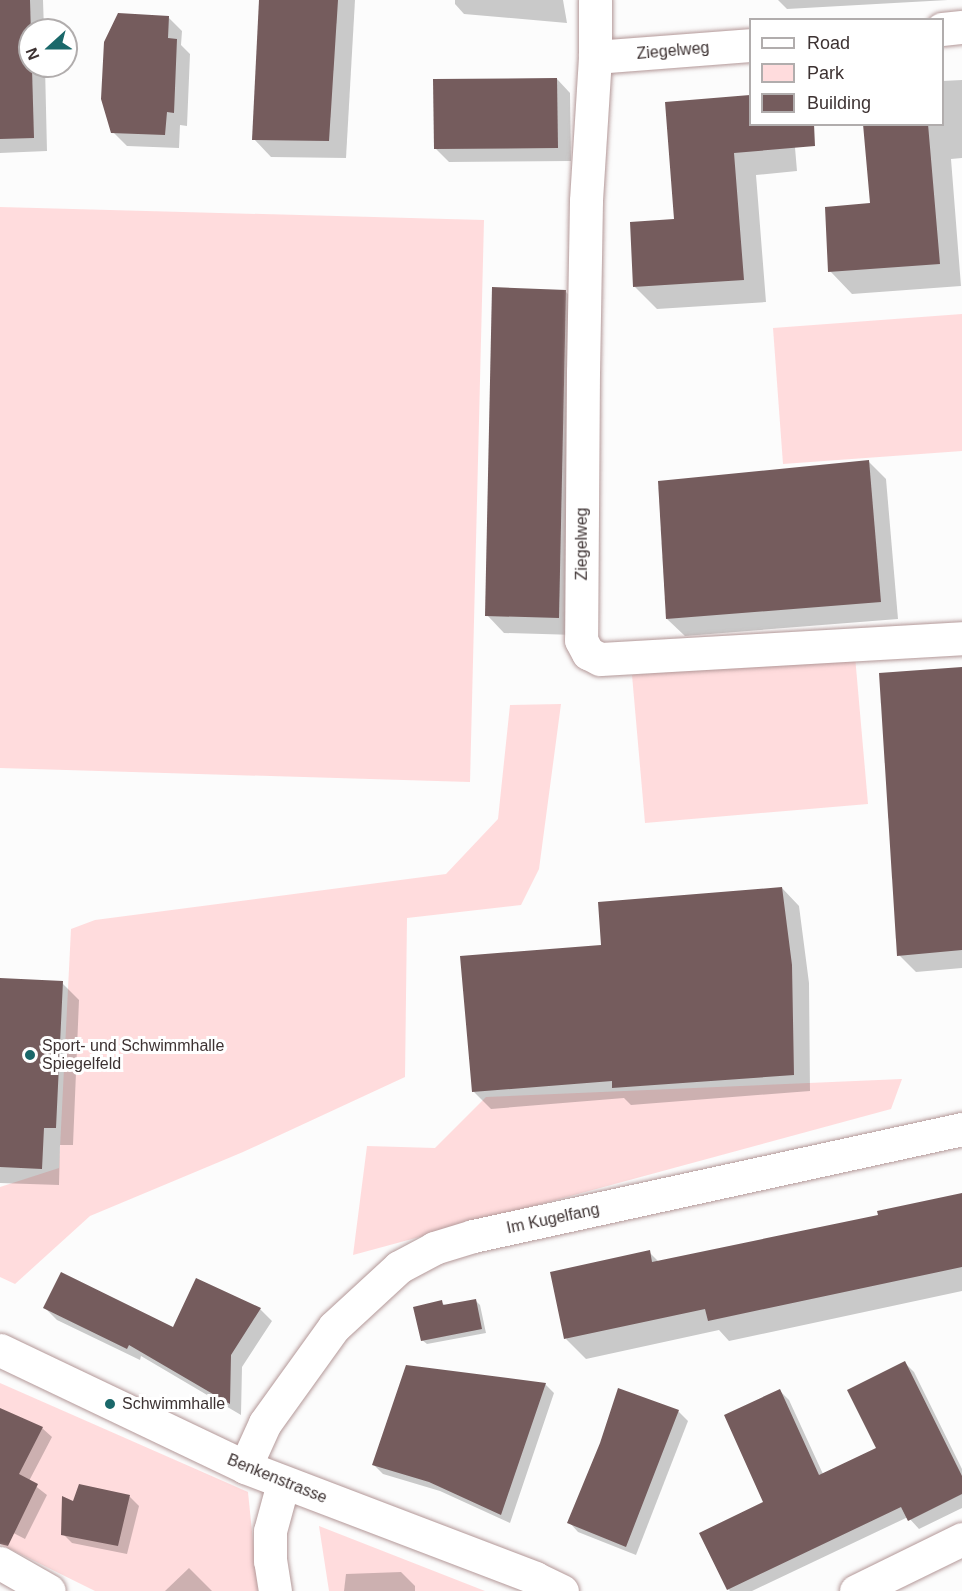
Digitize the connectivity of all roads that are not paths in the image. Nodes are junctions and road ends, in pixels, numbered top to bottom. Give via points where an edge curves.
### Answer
1 (595, 0) edge
2 (962, 27) edge
3 (944, 29) edge
4 (749, 45) edge
5 (595, 57) junction
6 (962, 638) edge
7 (962, 1130) edge
8 (0, 1350) edge
9 (245, 1467) junction
10 (284, 1483) junction
11 (962, 1539) edge
12 (0, 1563) edge
13 (49, 1591) edge
14 (275, 1591) edge
15 (562, 1591) edge
16 (856, 1591) edge

1 - 5 street, Ziegelweg
2 - 3 street
4 - 5 street, Ziegelweg
5 - 6 street, Ziegelweg via 586,201 583,372 581,640 588,653 600,659
7 - 9 street, Im Kugelfang via 473,1236 435,1248 399,1267 334,1327 265,1423
8 - 9 street, Benkenstrasse
9 - 10 street, Benkenstrasse
10 - 14 street via 270,1531
10 - 15 street, Benkenstrasse
11 - 16 street
12 - 13 street

